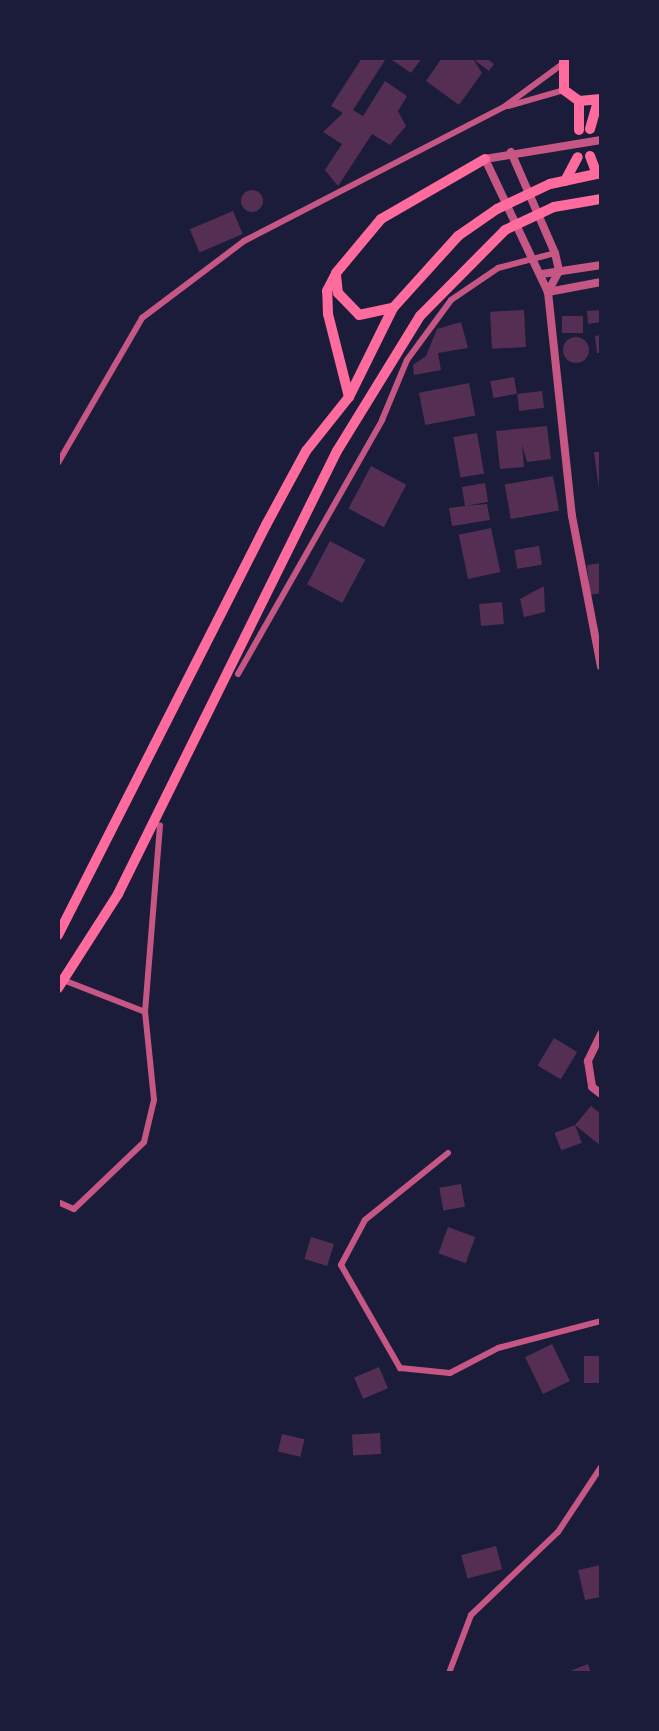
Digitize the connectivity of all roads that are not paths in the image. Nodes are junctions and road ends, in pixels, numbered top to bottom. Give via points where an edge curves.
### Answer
1 (563, 61) edge
2 (564, 90) junction
3 (600, 100) edge
4 (579, 101) junction
5 (504, 107) junction
6 (601, 140) edge
7 (511, 152) junction
8 (590, 156) dead end
9 (578, 157) dead end
10 (485, 159) junction
11 (599, 173) edge
12 (565, 181) junction
13 (601, 199) edge
14 (555, 253) junction
15 (535, 258) junction
16 (601, 265) edge
17 (559, 271) junction
18 (336, 273) junction
19 (542, 274) junction
20 (601, 282) edge
21 (548, 292) junction
22 (393, 308) junction
23 (349, 397) junction
24 (58, 463) edge
25 (601, 666) edge
26 (238, 674) dead end
27 (160, 826) dead end
28 (58, 935) edge
29 (58, 978) edge
30 (58, 988) edge
31 (145, 1012) junction
32 (601, 1034) edge
33 (601, 1094) edge
34 (448, 1153) dead end
35 (58, 1202) edge
36 (601, 1321) edge
37 (601, 1467) edge
38 (449, 1673) edge

1 - 2 main road
1 - 5 street
2 - 4 main road
2 - 5 street
3 - 4 main road
3 - 4 main road via 584,130
5 - 24 street via 244,241 142,318
6 - 7 street
7 - 10 street
7 - 14 street
8 - 11 main road
9 - 12 main road
10 - 15 street
10 - 18 main road via 381,219
11 - 12 main road
12 - 22 main road via 497,209 458,236
13 - 30 main road via 554,207 505,230 420,316 337,451 144,842
14 - 15 street
14 - 17 street
15 - 19 street
15 - 26 street via 498,268 451,300 407,360 382,420
16 - 17 street
17 - 19 street
17 - 21 street
18 - 22 main road via 338,293 359,315
18 - 23 main road via 328,314
19 - 21 street
20 - 21 street
21 - 25 street via 572,516
22 - 23 main road
23 - 28 main road via 306,451
27 - 31 street
29 - 31 street
31 - 35 street via 154,1100 144,1142 74,1209
32 - 33 street via 588,1061 592,1087
34 - 36 street via 365,1220 341,1265 400,1368 450,1373 498,1348
37 - 38 street via 558,1532 471,1615

